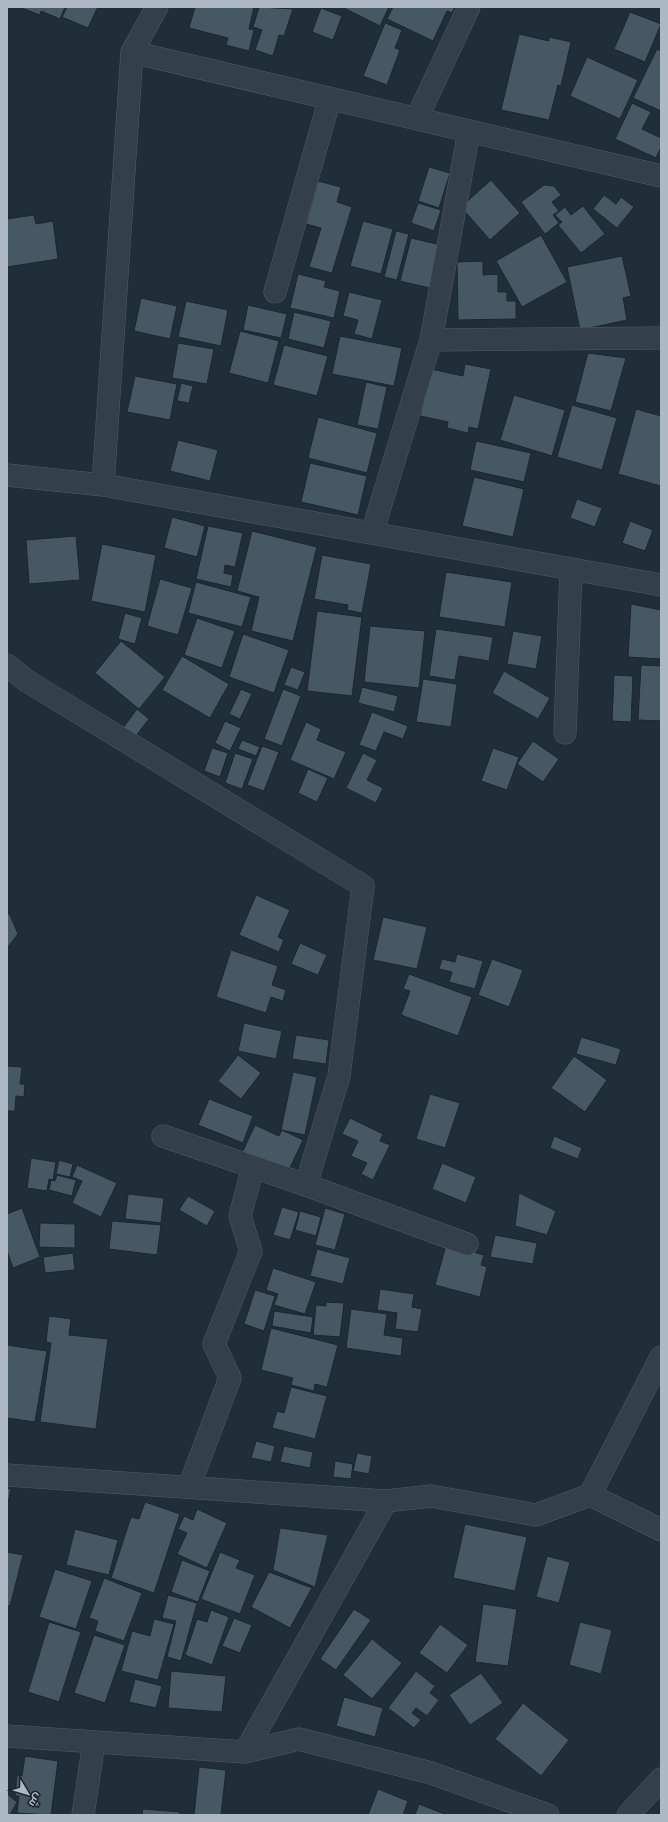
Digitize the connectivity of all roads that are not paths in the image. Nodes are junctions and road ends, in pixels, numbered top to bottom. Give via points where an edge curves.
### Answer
1 (157, 7) edge
2 (469, 7) edge
3 (132, 52) junction
4 (330, 98) junction
5 (417, 118) junction
6 (469, 130) junction
7 (661, 176) edge
8 (275, 292) dead end
9 (661, 338) edge
10 (431, 340) junction
11 (7, 475) edge
12 (103, 484) junction
13 (372, 533) junction
14 (571, 569) junction
15 (661, 585) edge
16 (7, 665) edge
17 (565, 733) dead end
18 (163, 1136) dead end
19 (253, 1167) junction
20 (306, 1185) junction
21 (468, 1244) dead end
22 (661, 1357) edge
23 (7, 1475) edge
24 (189, 1487) junction
25 (590, 1495) junction
26 (386, 1501) junction
27 (661, 1530) edge
28 (7, 1736) edge
29 (94, 1742) junction
30 (245, 1752) junction
31 (661, 1779) edge
32 (83, 1815) edge
33 (548, 1815) edge
34 (628, 1815) edge

1 - 3 street
2 - 5 street
3 - 4 street
3 - 12 street
4 - 5 street
4 - 8 street
5 - 6 street
6 - 7 street
6 - 10 street
9 - 10 street
10 - 13 street
11 - 12 street
12 - 13 street
13 - 14 street
14 - 15 street
14 - 17 street
16 - 20 street via 33,685 363,886 339,1076
18 - 19 street
19 - 20 street
19 - 24 street via 240,1216 250,1251 214,1344 230,1378
20 - 21 street
22 - 25 street
23 - 24 street
24 - 26 street
25 - 26 street via 536,1515 431,1496
25 - 27 street
26 - 30 street
28 - 29 street
29 - 30 street
29 - 32 street
30 - 33 street via 299,1739 431,1773
31 - 34 street

